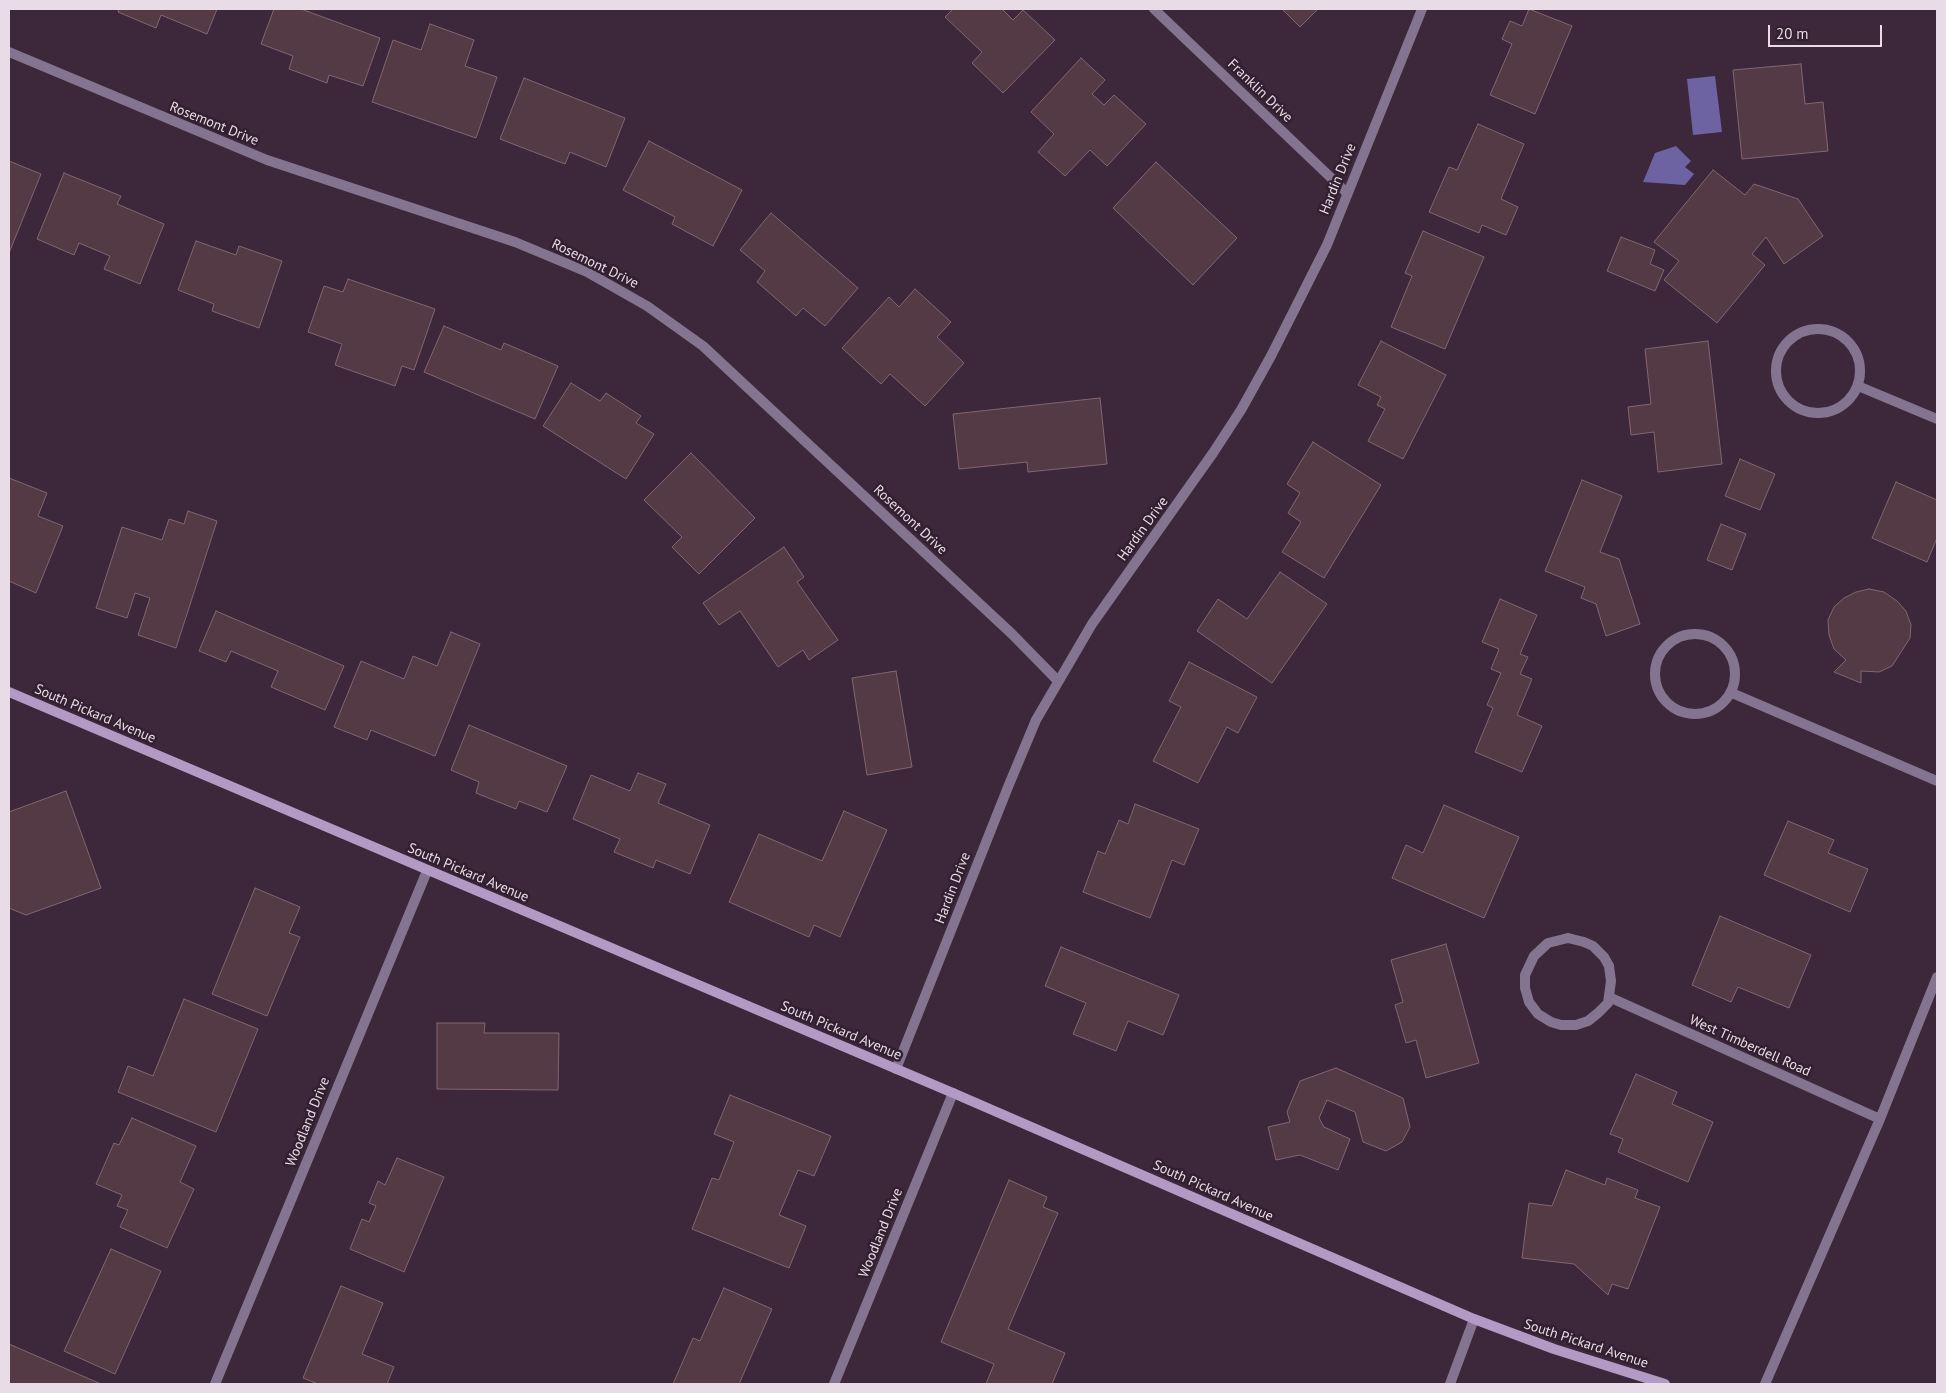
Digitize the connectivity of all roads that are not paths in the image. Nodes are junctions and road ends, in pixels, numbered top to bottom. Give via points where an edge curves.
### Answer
1 (1154, 9) edge
2 (1422, 9) edge
3 (9, 52) edge
4 (1347, 193) junction
5 (1858, 386) junction
6 (1937, 419) edge
7 (1058, 681) junction
8 (9, 692) edge
9 (1732, 693) junction
10 (1937, 781) edge
11 (427, 871) junction
12 (1937, 977) edge
13 (1608, 997) junction
14 (896, 1069) junction
15 (953, 1093) junction
16 (1880, 1119) junction
17 (1474, 1320) junction
18 (215, 1384) edge
19 (834, 1384) edge
20 (1450, 1384) edge
21 (1666, 1384) edge
22 (1765, 1384) edge

1 - 4 street, Franklin Drive
2 - 4 street, Hardin Drive
3 - 7 street, Rosemont Drive via 267,160 515,242 587,272 647,306 703,346
4 - 7 street, Hardin Drive via 1327,245 1241,410 1092,624
5 - 5 street via 1858,355 1853,346 1834,331 1818,328 1799,333 1785,345 1776,364 1776,376 1789,402 1811,413 1838,408 1848,401
5 - 6 street
7 - 14 street, Hardin Drive via 1036,720 1008,787
8 - 11 street, South Pickard Avenue
9 - 9 street via 1735,673 1732,659 1728,651 1710,636 1694,633 1676,638 1662,649 1654,679 1667,704 1688,714 1702,714 1714,709
9 - 10 street
11 - 14 street, South Pickard Avenue
11 - 18 street, Woodland Drive
12 - 16 street
13 - 13 street via 1611,982 1609,966 1593,946 1584,942 1568,938 1548,943 1534,956 1525,975 1529,1002 1538,1014 1561,1025 1588,1021 1608,1003
13 - 16 street, West Timberdell Road
14 - 15 street, South Pickard Avenue
15 - 17 street, South Pickard Avenue
15 - 19 street, Woodland Drive
16 - 22 street
17 - 20 street
17 - 21 street, South Pickard Avenue

